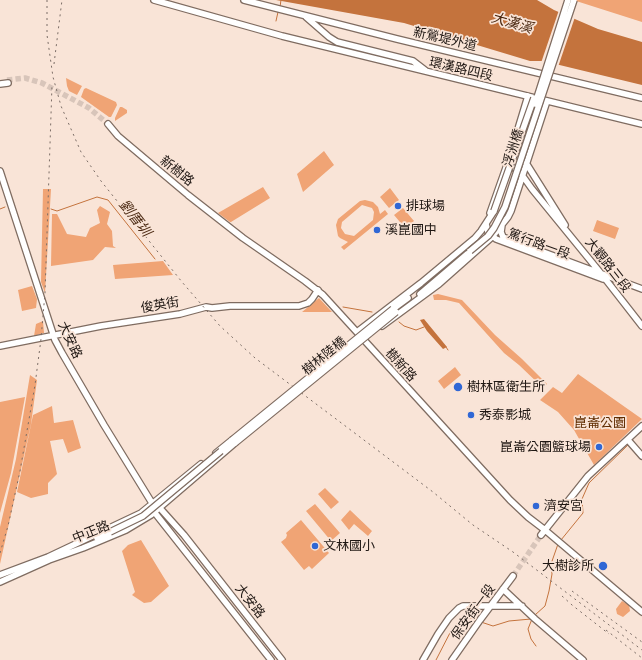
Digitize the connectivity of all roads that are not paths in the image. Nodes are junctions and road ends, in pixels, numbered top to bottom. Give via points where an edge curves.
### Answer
1 (154, 0) edge
2 (244, 0) edge
3 (568, 0) edge
4 (574, 0) edge
5 (304, 16) junction
6 (428, 72) junction
7 (0, 80) edge
8 (544, 83) junction
9 (0, 84) edge
10 (528, 96) junction
11 (642, 98) edge
12 (547, 101) junction
13 (521, 123) junction
14 (642, 124) edge
15 (107, 125) tunnel mouth
16 (538, 127) junction
17 (508, 162) junction
18 (526, 163) junction
19 (0, 171) edge
20 (522, 175) junction
21 (550, 206) junction
22 (502, 223) junction
23 (486, 224) junction
24 (230, 228) joint
25 (481, 231) junction
26 (492, 237) junction
27 (475, 238) junction
28 (603, 276) junction
29 (445, 279) junction
30 (608, 281) junction
31 (427, 285) junction
32 (642, 289) edge
33 (318, 290) junction
34 (642, 293) edge
35 (642, 326) edge
36 (357, 332) junction
37 (54, 335) junction
38 (365, 340) junction
39 (0, 346) edge
40 (642, 426) edge
41 (628, 440) junction
42 (233, 441) junction
43 (642, 456) edge
44 (183, 489) joint
45 (169, 490) joint
46 (152, 503) junction
47 (161, 507) junction
48 (155, 513) junction
49 (545, 530) junction
50 (541, 535) tunnel mouth
51 (48, 558) junction
52 (0, 575) edge
53 (513, 576) tunnel mouth
54 (0, 582) edge
55 (503, 589) junction
56 (490, 606) junction
57 (522, 606) junction
58 (642, 612) edge
59 (271, 660) edge
60 (282, 660) edge
61 (424, 660) edge
62 (452, 660) edge
63 (583, 660) edge

1 - 6 street, 環漢路四段 via 275,35
2 - 5 street, 新鶯堤外道
3 - 8 street, 浮洲橋, bridge
4 - 8 street, 浮洲橋, bridge
5 - 6 street via 337,42 413,62
5 - 11 street, 新鶯堤外道
6 - 10 street, 環漢路四段
7 - 9 street via 8,81
8 - 22 street, 篤行路一段, bridge via 544,100
8 - 23 street, bridge via 529,108 494,211
8 - 31 street, 浮洲橋, bridge via 500,218 488,236
10 - 12 street, 環漢路四段
10 - 13 street
12 - 14 street, 環漢路四段
12 - 16 street
13 - 16 street via 522,120 536,123
13 - 17 street
15 - 24 street, 新樹路 via 154,168
16 - 18 street
17 - 20 street, 大觀路三段
17 - 25 street
18 - 20 street
18 - 21 street, 大觀路三段
19 - 37 street, 大安路
20 - 21 street, 大觀路三段
20 - 22 street via 512,211
21 - 28 street, 大觀路三段
22 - 26 street
22 - 28 street, 篤行路一段 via 503,237
23 - 25 street
23 - 26 street, 篤行路一段
24 - 33 street, 樹新路
25 - 27 street
26 - 29 street
26 - 30 street, 篤行路一段
27 - 31 street
27 - 36 street
28 - 30 street, 大觀路三段
28 - 32 street
29 - 31 street
29 - 38 street
30 - 34 street, 篤行路一段
30 - 35 street, 大觀路三段
31 - 42 street, 樹林陸橋, bridge
33 - 36 street, 樹新路
33 - 37 street, 俊英街 via 308,303 299,306 206,307 180,314
36 - 38 street, 樹新路
37 - 39 street, 俊英街
37 - 46 street, 大安路 via 94,409
38 - 49 street, 樹新路 via 510,500
40 - 41 street
41 - 43 street
41 - 49 street via 588,476
42 - 44 street, 樹林陸橋
42 - 45 street, 樹林陸橋
42 - 51 street, 樹林陸橋, bridge via 143,516
44 - 47 street, 中正路
45 - 46 street, 中正路
46 - 47 street, 大安路
46 - 48 street, 大安路
46 - 51 street, 中正路 via 140,513
47 - 48 street, 中正路
47 - 60 street, 大安路
48 - 51 street, 中正路 via 126,530 83,548
48 - 59 street, 大安路
49 - 50 street
49 - 58 street, 樹新路
51 - 52 street, 中正路
51 - 54 street, 中正路
53 - 55 street, 保安街一段
55 - 56 street, 保安街一段
55 - 57 street
56 - 57 street
56 - 61 street via 463,606 454,612
56 - 62 street, 保安街一段
57 - 63 street

